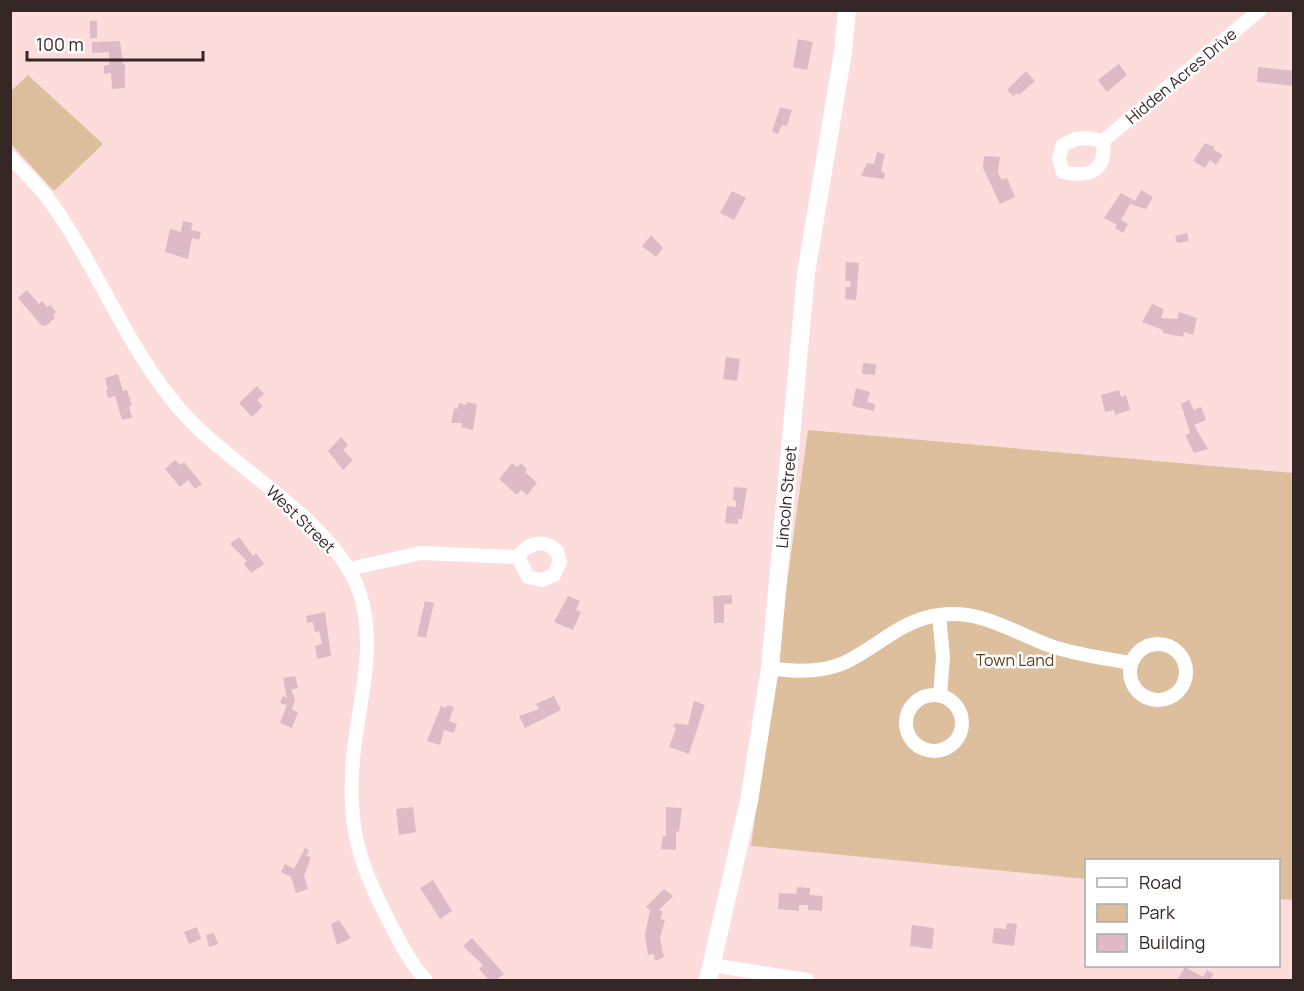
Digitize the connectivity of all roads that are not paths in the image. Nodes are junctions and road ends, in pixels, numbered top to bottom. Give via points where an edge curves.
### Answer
1 (847, 10) edge
2 (1260, 10) edge
3 (1103, 141) dead end
4 (10, 157) edge
5 (518, 557) dead end
6 (349, 569) junction
7 (939, 615) junction
8 (1131, 663) junction
9 (770, 668) junction
10 (940, 695) junction
11 (709, 973) edge
12 (426, 981) edge
13 (807, 981) edge

1 - 9 main road, Lincoln Street via 806,273
2 - 3 street, Hidden Acres Drive
4 - 6 street, West Street via 46,196 121,321 185,415 321,536
5 - 6 street via 421,553
6 - 12 street, West Street via 366,617 368,647 352,786 359,855 367,881 411,964
7 - 8 street via 981,616 1050,645
7 - 9 street via 906,623 846,662 809,670
7 - 10 street via 943,657
8 - 8 street via 1132,685 1145,698 1172,697 1184,682 1185,663 1173,648 1145,647
9 - 11 main road, Lincoln Street via 749,801
10 - 10 street via 922,698 906,718 914,743 930,751 939,751 956,741 962,723 956,705
11 - 13 street

